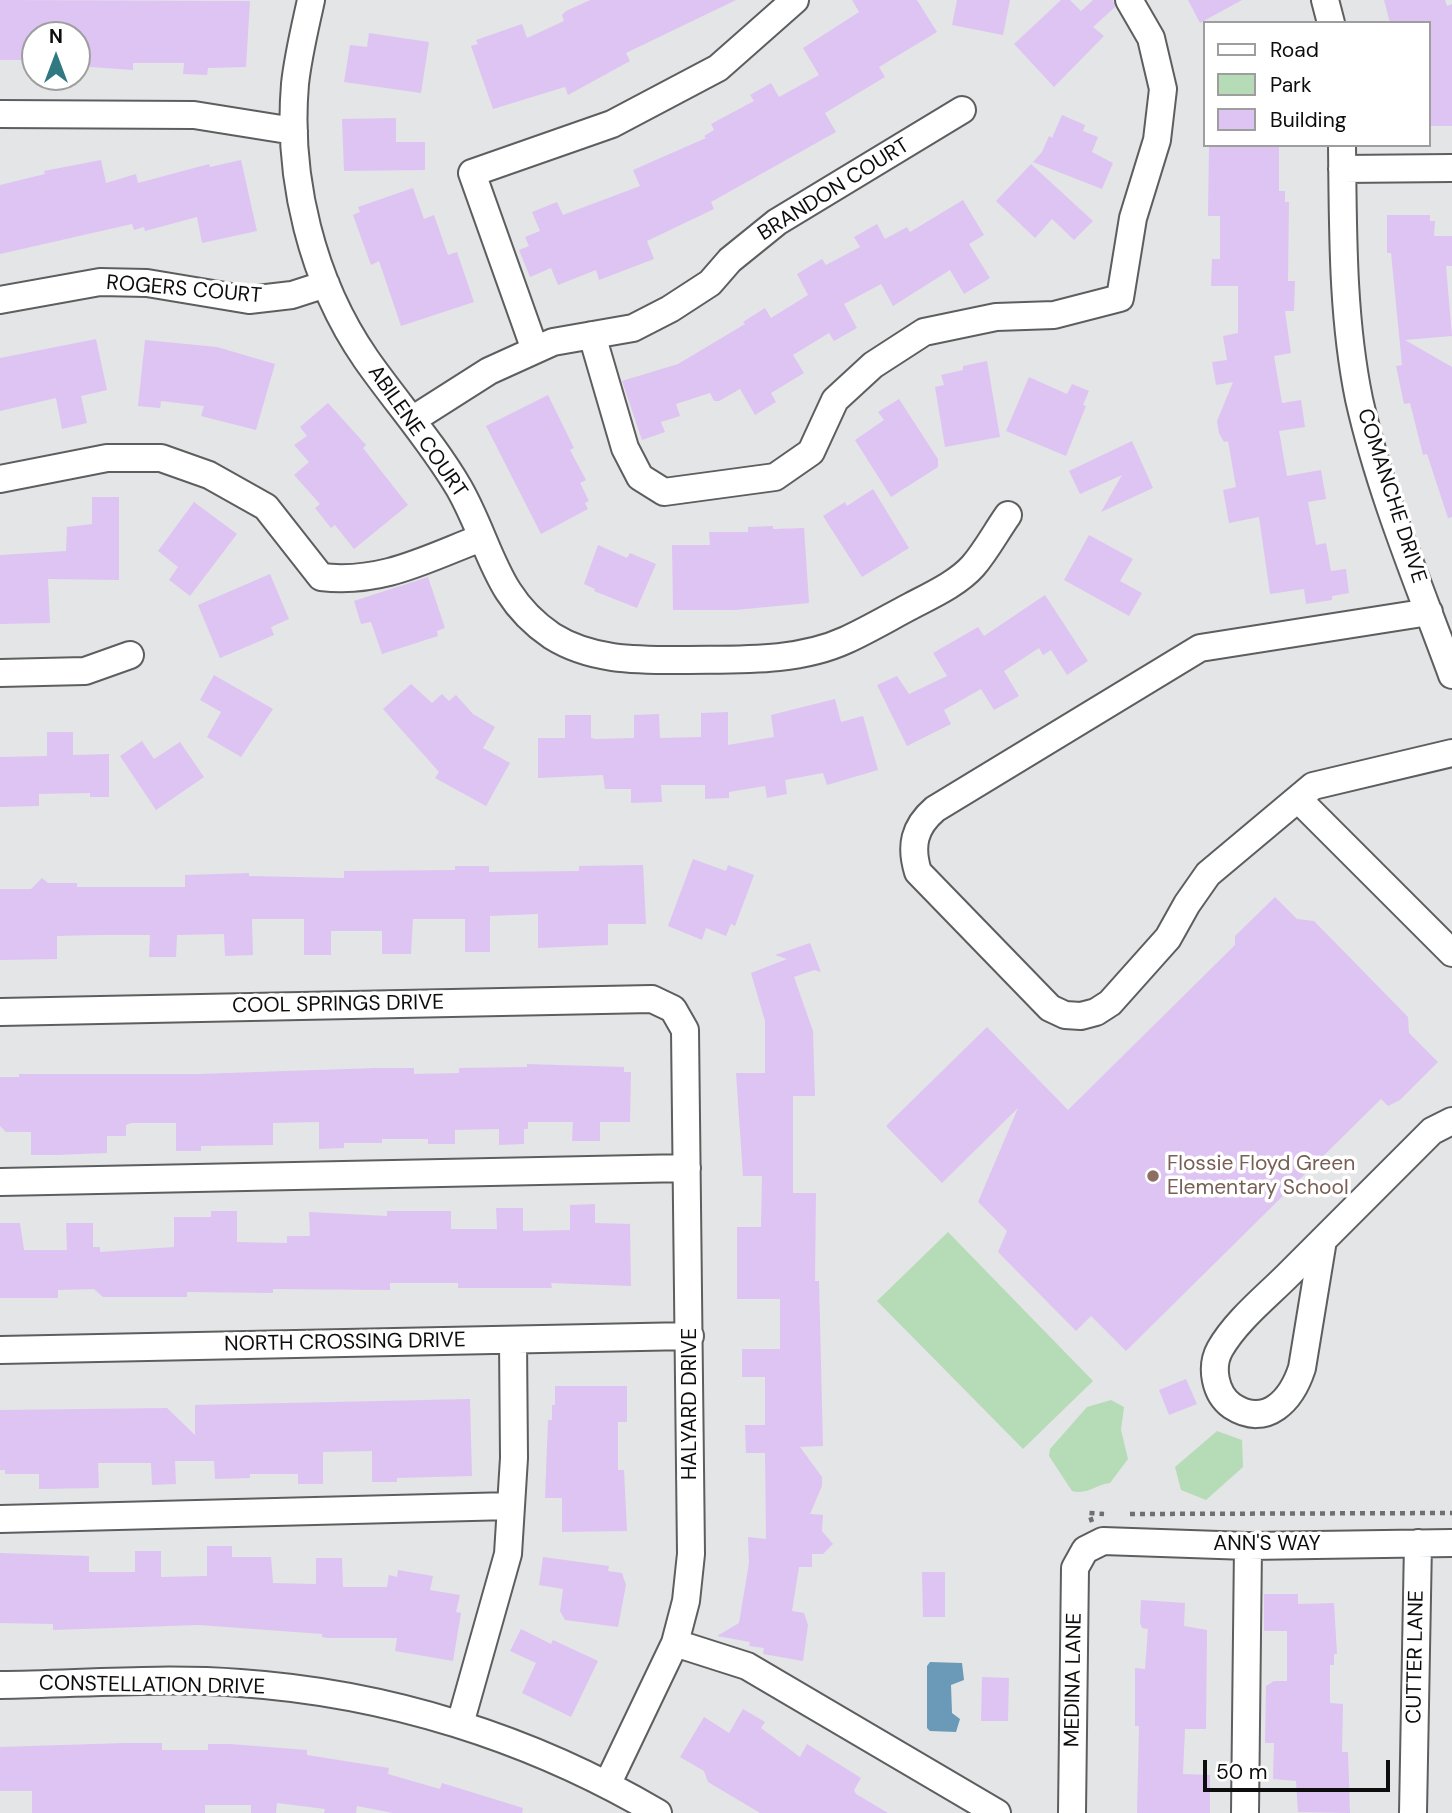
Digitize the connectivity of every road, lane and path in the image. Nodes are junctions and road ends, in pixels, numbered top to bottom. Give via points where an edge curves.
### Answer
1 (311, 0) edge
2 (794, 0) edge
3 (1129, 0) edge
4 (1325, 0) edge
5 (1330, 21) edge
6 (962, 110) dead end
7 (0, 114) edge
8 (294, 131) junction
9 (1342, 157) edge
10 (1452, 168) edge
11 (326, 284) junction
12 (0, 300) edge
13 (592, 335) junction
14 (535, 350) junction
15 (412, 420) junction
16 (0, 479) edge
17 (1008, 515) dead end
18 (481, 538) junction
19 (1429, 612) junction
20 (130, 656) dead end
21 (0, 673) edge
22 (1452, 675) edge
23 (1452, 753) edge
24 (1298, 799) junction
25 (1452, 953) edge
26 (673, 1009) joint
27 (0, 1012) edge
28 (1452, 1122) edge
29 (687, 1168) junction
30 (0, 1182) edge
31 (1323, 1240) junction
32 (690, 1336) junction
33 (513, 1340) junction
34 (0, 1350) edge
35 (511, 1506) junction
36 (1452, 1513) edge
37 (1108, 1514) dead end
38 (1119, 1514) dead end
39 (0, 1519) edge
40 (1418, 1543) junction
41 (1452, 1543) edge
42 (1091, 1546) junction
43 (1248, 1546) junction
44 (675, 1643) junction
45 (0, 1685) edge
46 (460, 1724) junction
47 (607, 1785) junction
48 (658, 1813) edge
49 (997, 1813) edge
50 (1072, 1813) edge
51 (1245, 1813) edge
52 (1413, 1813) edge

1 - 8 street, ABILENE COURT via 295,85
2 - 14 street via 718,68 612,124 472,173
3 - 13 street via 1151,38 1163,89 1157,140 1133,218 1120,299 1054,315 996,317 924,332 873,365 835,400 811,452 775,477 664,492 640,477 625,448
4 - 5 street
6 - 13 street, BRANDON COURT via 777,222 730,260 710,283 670,309 633,328
7 - 8 street via 194,115
8 - 11 street, ABILENE COURT via 303,209
9 - 10 street
9 - 19 street, COMANCHE DRIVE via 1346,308 1359,398
11 - 12 street, ROGERS COURT via 292,295 249,300 147,283 100,282
11 - 15 street, ABILENE COURT via 365,357
13 - 14 street, BRANDON COURT
14 - 15 street, BRANDON COURT via 489,371
15 - 18 street, ABILENE COURT via 460,490
16 - 18 street via 107,458 161,458 209,475 266,507 321,577 352,581 394,572
17 - 18 street, ABILENE COURT via 972,567 940,590 844,641 761,659 612,658 581,651 553,636 512,600
19 - 22 street, COMANCHE DRIVE
19 - 24 street via 1200,648 934,808 921,821 913,855 918,872 1050,1008 1081,1016 1096,1012 1121,992 1168,938 1209,874
20 - 21 street via 85,671
23 - 24 street via 1313,786
24 - 25 street
26 - 27 street, COOL SPRINGS DRIVE via 652,999
26 - 29 street, HALYARD DRIVE via 685,1030
28 - 31 street via 1432,1131
29 - 30 street
29 - 32 street, HALYARD DRIVE
31 - 31 street via 1219,1350 1214,1365 1216,1383 1226,1402 1237,1409 1254,1414 1274,1409 1296,1388
32 - 33 street, NORTH CROSSING DRIVE
32 - 44 street, HALYARD DRIVE via 691,1554
33 - 34 street, NORTH CROSSING DRIVE
33 - 35 street
35 - 39 street
35 - 46 street via 508,1554
36 - 38 path
37 - 42 path via 1089,1513
40 - 41 street, ANN'S WAY
40 - 43 street, ANN'S WAY
40 - 52 street, CUTTER LANE
42 - 43 street, ANN'S WAY via 1132,1541
42 - 50 street, MEDINA LANE via 1075,1567
43 - 51 street
44 - 47 street, HALYARD DRIVE
44 - 49 street via 747,1666
45 - 46 street, CONSTELLATION DRIVE via 239,1682 371,1702
46 - 47 street, CONSTELLATION DRIVE
47 - 48 street, CONSTELLATION DRIVE

